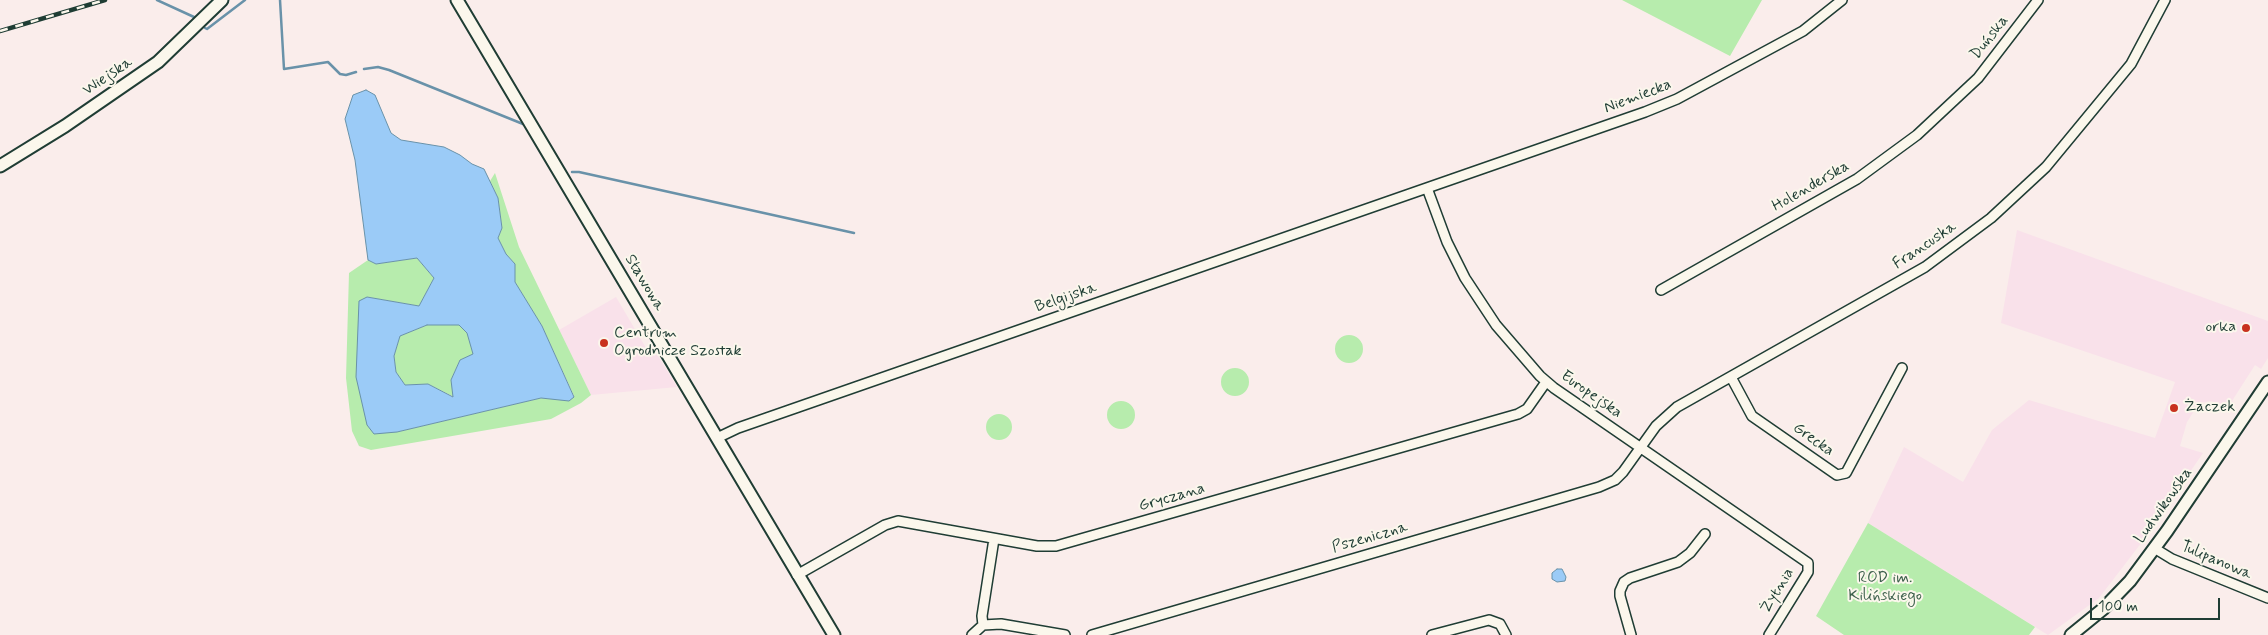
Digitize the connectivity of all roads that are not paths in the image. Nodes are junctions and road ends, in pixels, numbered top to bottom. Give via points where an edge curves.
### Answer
1 (222, 0) edge
2 (457, 0) edge
3 (1842, 0) edge
4 (2038, 0) edge
5 (2165, 0) edge
6 (1964, 93) joint
7 (0, 166) edge
8 (1427, 188) junction
9 (1661, 290) dead end
10 (1902, 368) dead end
11 (1731, 377) junction
12 (1546, 382) junction
13 (2268, 382) edge
14 (717, 438) junction
15 (1639, 447) junction
16 (1705, 534) dead end
17 (994, 538) junction
18 (2154, 548) junction
19 (1808, 563) joint
20 (797, 574) junction
21 (2268, 598) edge
22 (983, 625) junction
23 (834, 635) edge
24 (972, 635) edge
25 (1065, 635) edge
26 (1092, 635) edge
27 (1432, 635) edge
28 (1506, 635) edge
29 (1631, 635) edge
30 (1770, 635) edge
31 (2071, 635) edge

1 - 7 street, Wiejska via 158,62
2 - 14 street, Stawowa
3 - 8 street, Niemiecka via 1803,31 1677,99
4 - 6 street, Duńska
5 - 11 street, Francuska via 2131,64 2046,167 1991,218 1925,266
6 - 9 street, Holenderska via 1917,135 1857,179
8 - 12 street, Europejska via 1447,242 1465,278 1508,341
8 - 14 street, Belgijska
10 - 11 street, Grecka via 1846,474 1837,475 1752,416
11 - 15 street, Francuska via 1669,413
12 - 15 street, Europejska
12 - 17 street, Gryczana via 1527,409 1518,414 1056,546
13 - 18 street, Ludwikowska
14 - 20 street, Stawowa
15 - 19 street, Europejska
15 - 26 street, Pszeniczna via 1619,477 1600,487
16 - 29 street via 1678,562 1624,582 1620,596
17 - 20 street, Gryczana via 894,522
17 - 22 street
18 - 21 street, Tulipanowa via 2172,559
18 - 31 street, Ludwikowska via 2130,581
19 - 30 street, Żytnia via 1808,572
20 - 23 street, Stawowa
22 - 24 street
22 - 25 street via 1001,624
27 - 28 street via 1488,620 1500,624

